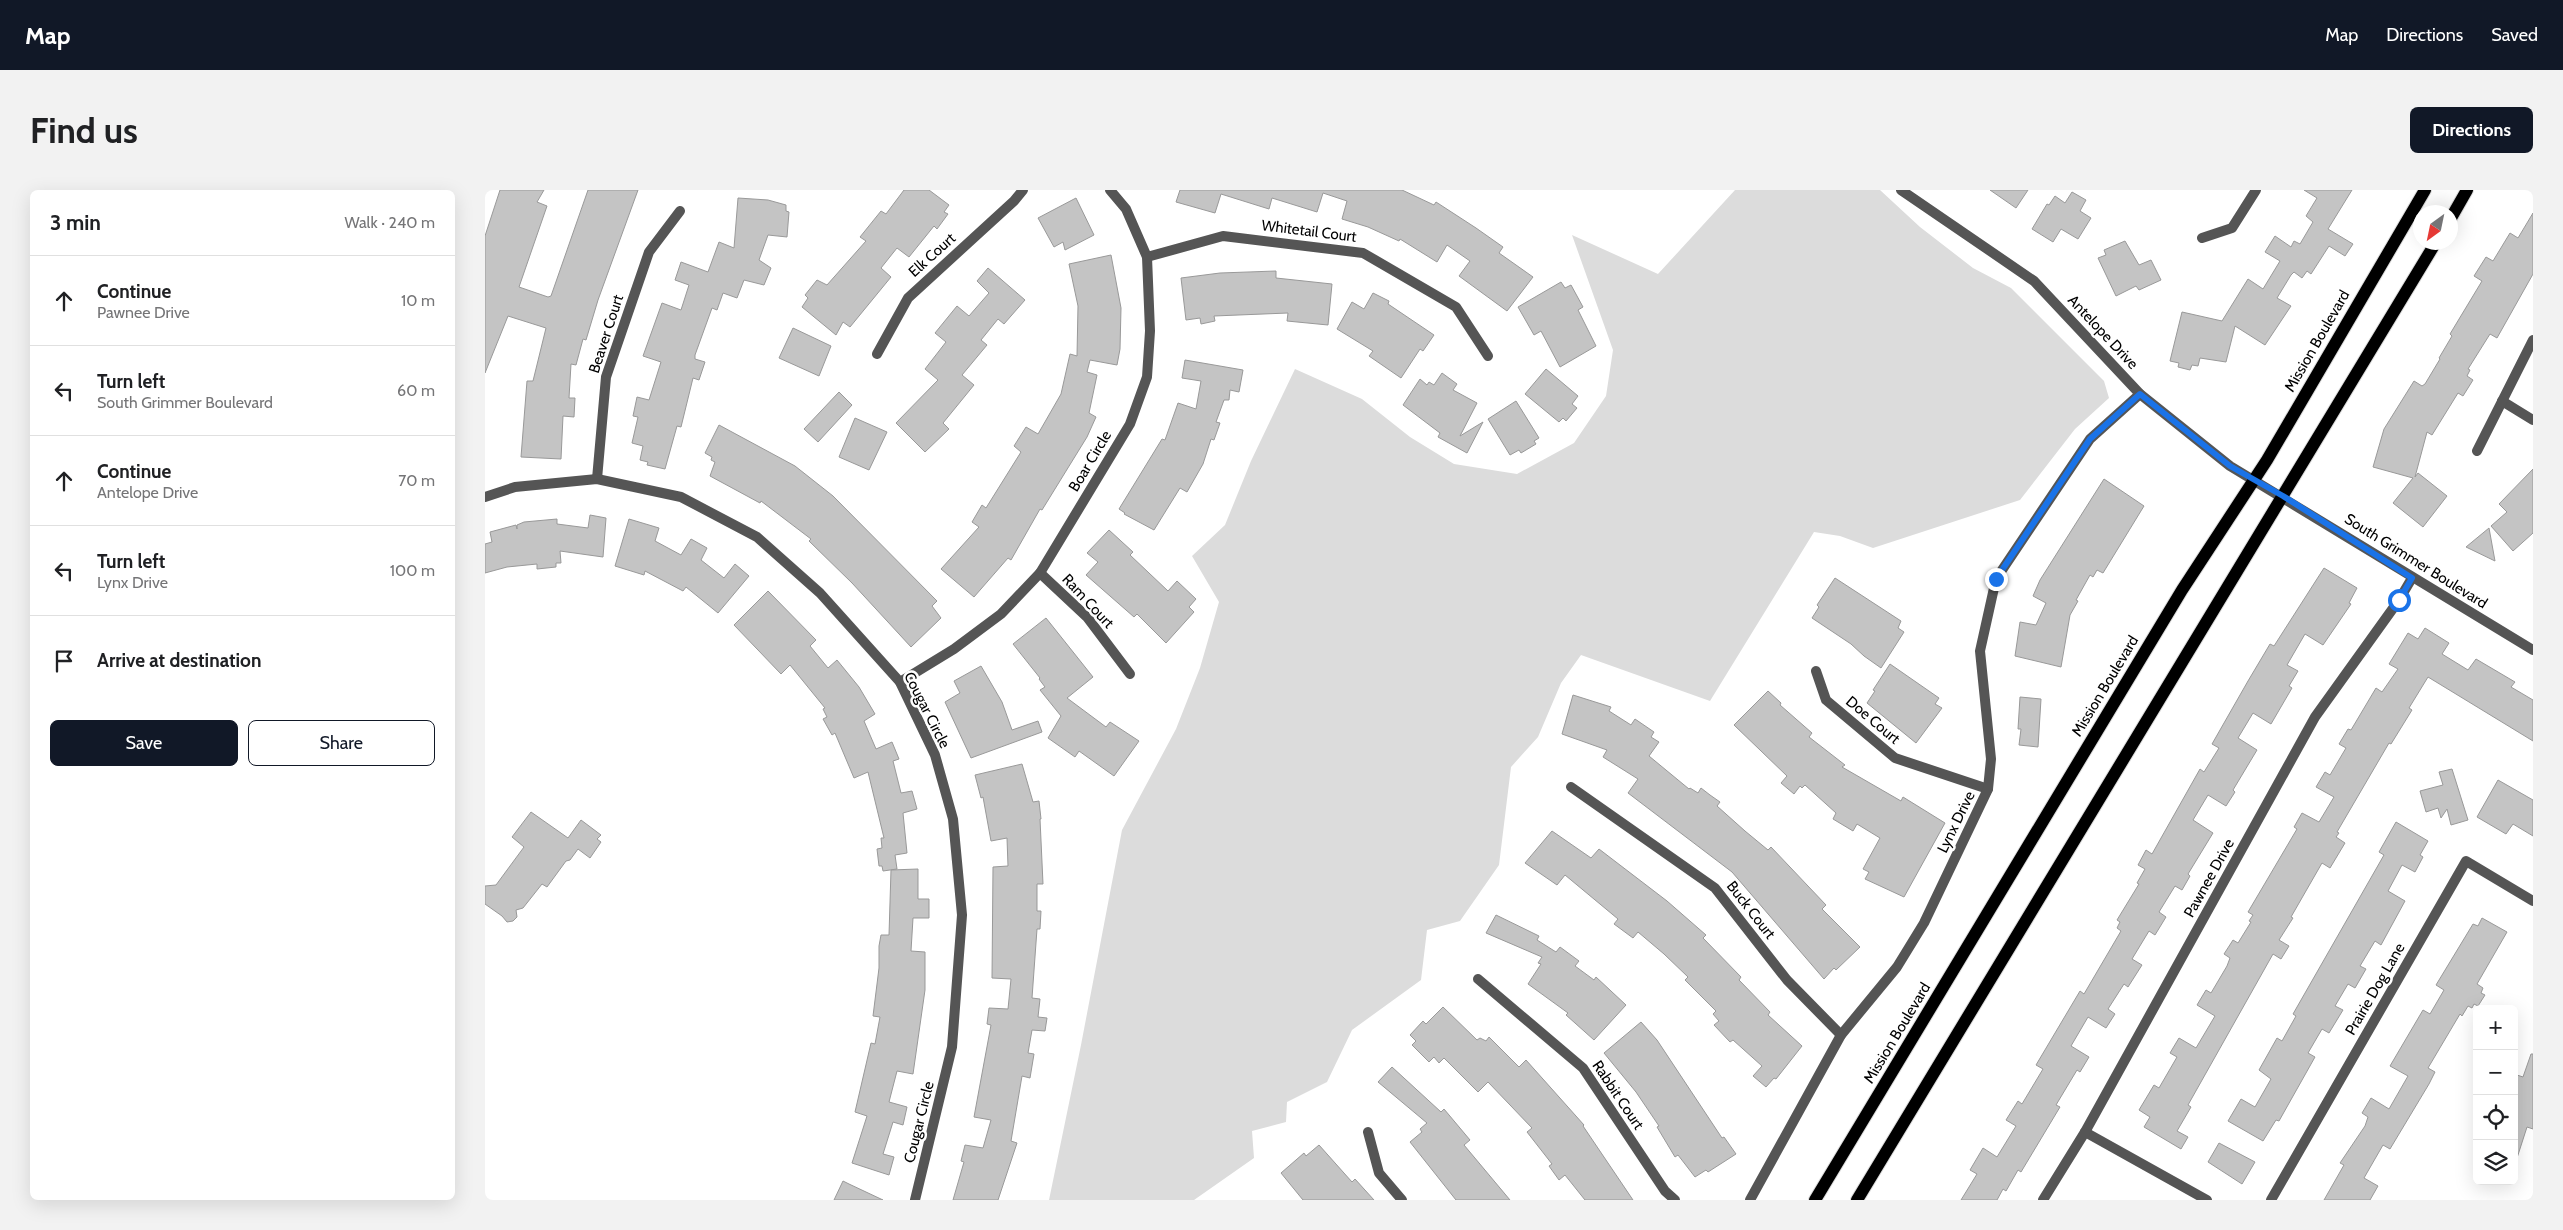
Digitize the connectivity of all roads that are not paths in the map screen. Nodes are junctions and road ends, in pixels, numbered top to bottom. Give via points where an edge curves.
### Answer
1 (1023, 190) edge
2 (1110, 190) edge
3 (1901, 190) edge
4 (2256, 190) edge
5 (2425, 190) edge
6 (2467, 190) edge
7 (2458, 206) edge
8 (680, 211) dead end
9 (2202, 238) dead end
10 (2431, 250) edge
11 (1147, 257) junction
12 (2533, 340) edge
13 (877, 354) dead end
14 (1488, 356) dead end
15 (2140, 394) junction
16 (2501, 401) junction
17 (2533, 420) edge
18 (2477, 451) dead end
19 (597, 479) junction
20 (2255, 479) junction
21 (2283, 496) junction
22 (485, 497) edge
23 (1040, 573) junction
24 (2412, 578) junction
25 (2533, 650) edge
26 (1816, 671) dead end
27 (1130, 674) dead end
28 (900, 682) junction
29 (1571, 787) dead end
30 (1988, 790) junction
31 (2533, 902) edge
32 (1478, 980) dead end
33 (1841, 1035) junction
34 (1367, 1132) dead end
35 (2085, 1132) junction
36 (915, 1200) edge
37 (1402, 1200) edge
38 (1675, 1200) edge
39 (1750, 1200) edge
40 (1815, 1200) edge
41 (1857, 1200) edge
42 (2043, 1200) edge
43 (2207, 1200) edge
44 (2271, 1200) edge

1 - 13 street, Elk Court via 908,298
2 - 11 street, Boar Circle via 1126,209
3 - 15 street, Antelope Drive via 2033,281
4 - 9 street via 2232,228
5 - 20 main road, Mission Boulevard
6 - 7 main road
8 - 19 street, Beaver Court via 649,252 606,377
10 - 21 main road
11 - 14 street, Whitetail Court via 1223,236 1363,253 1456,306
11 - 23 street, Boar Circle via 1150,331 1147,377 1130,424
12 - 16 street
15 - 20 street, Antelope Drive via 2230,466
15 - 30 street, Lynx Drive via 2090,439 1996,579 1981,651 1991,759
16 - 17 street
16 - 18 street
19 - 22 street, Cougar Circle via 515,487
19 - 28 street, Cougar Circle via 681,497 757,537 820,593
20 - 21 street, Antelope Drive
20 - 40 main road, Mission Boulevard via 2177,598
21 - 24 street, South Grimmer Boulevard
21 - 41 main road
23 - 27 street, Ram Court via 1087,617
23 - 28 street, Boar Circle via 1001,614 954,649
24 - 25 street, South Grimmer Boulevard
24 - 35 street, Pawnee Drive via 2315,718
26 - 30 street, Doe Court via 1826,700 1895,758
28 - 36 street, Cougar Circle via 935,755 953,819 962,915 952,1047
29 - 33 street, Buck Court via 1715,888 1787,980
30 - 33 street, Lynx Drive via 1924,923 1897,967
31 - 44 street, Prairie Dog Lane via 2466,861
32 - 38 street, Rabbit Court via 1583,1068 1665,1191
33 - 39 street, Lynx Drive
34 - 37 street via 1379,1173
35 - 42 street, Pawnee Drive
35 - 43 street

